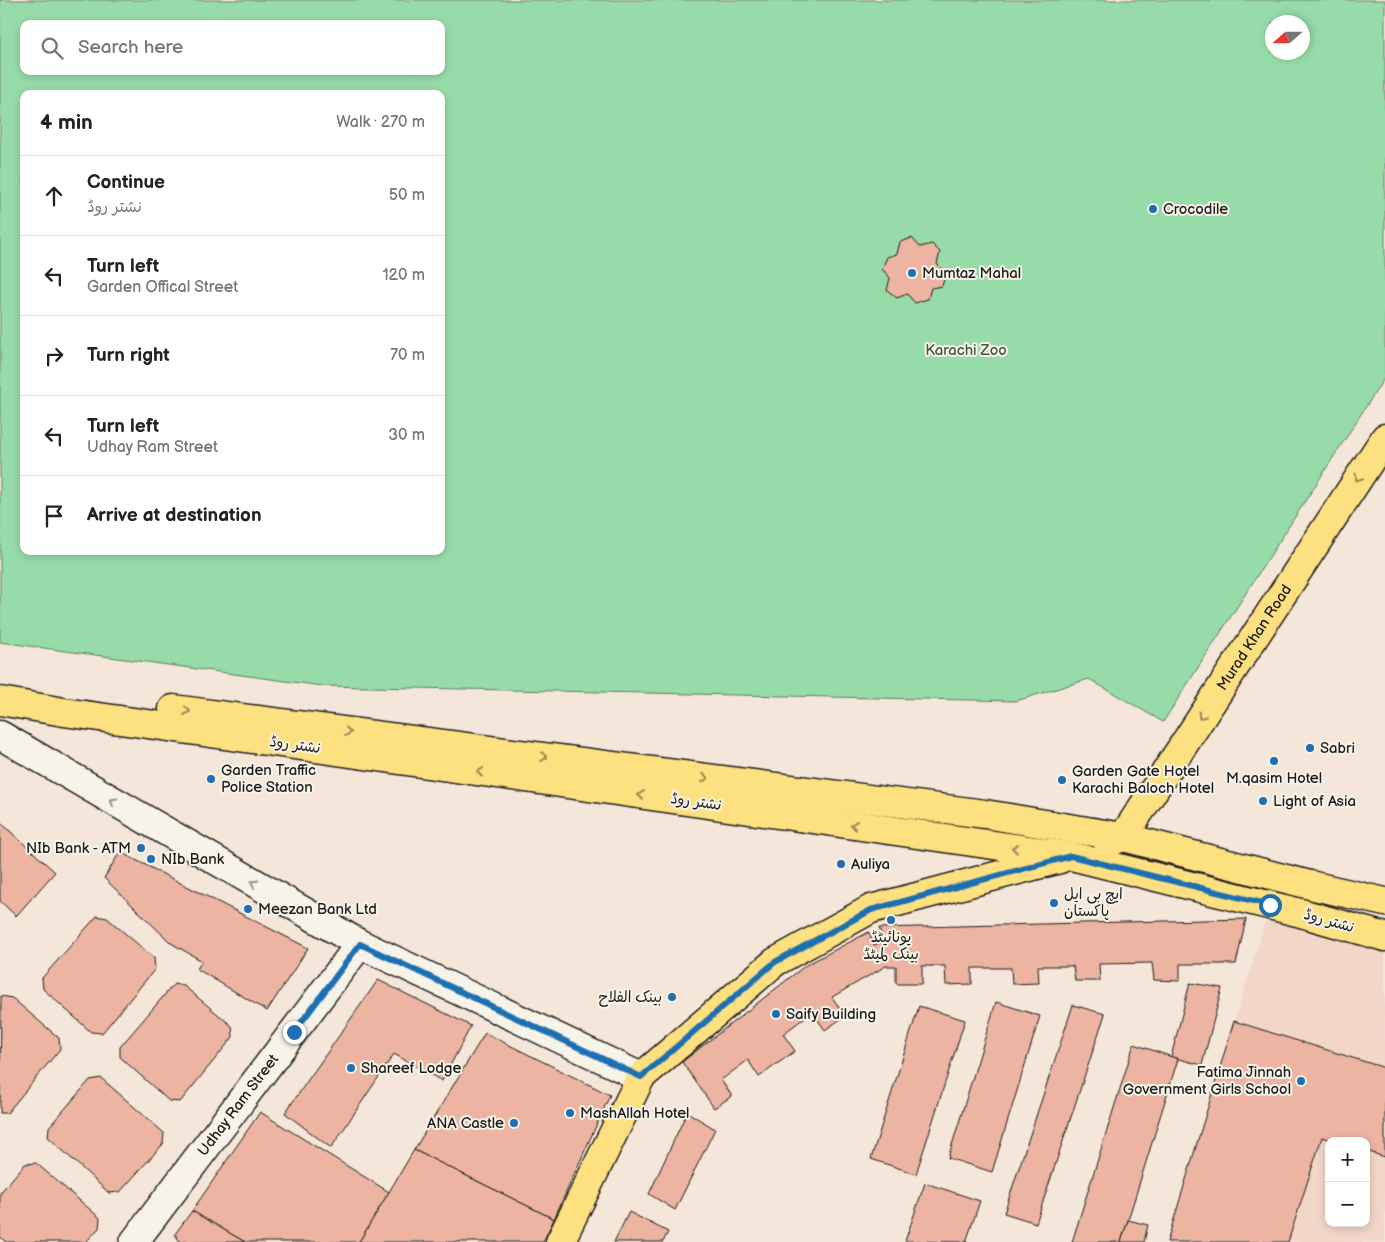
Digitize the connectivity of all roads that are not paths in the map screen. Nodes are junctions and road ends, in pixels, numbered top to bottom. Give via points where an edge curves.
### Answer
1 (1385, 438) edge
2 (0, 686) edge
3 (0, 701) edge
4 (0, 735) edge
5 (1123, 837) junction
6 (1071, 856) junction
7 (1385, 902) edge
8 (1385, 937) edge
9 (360, 944) junction
10 (641, 1077) junction
11 (134, 1242) edge
12 (560, 1242) edge

1 -> 5 main road, Murad Khan Road
2 -> 5 main road, نشتر روڈ via 985,814
6 -> 3 main road, نشتر روڈ
9 -> 4 street
5 - 6 main road
5 - 7 main road, نشتر روڈ
6 - 8 main road, نشتر روڈ
6 - 10 main road via 871,910 775,962
9 - 10 street
9 - 11 street, Udhay Ram Street
10 - 12 main road

